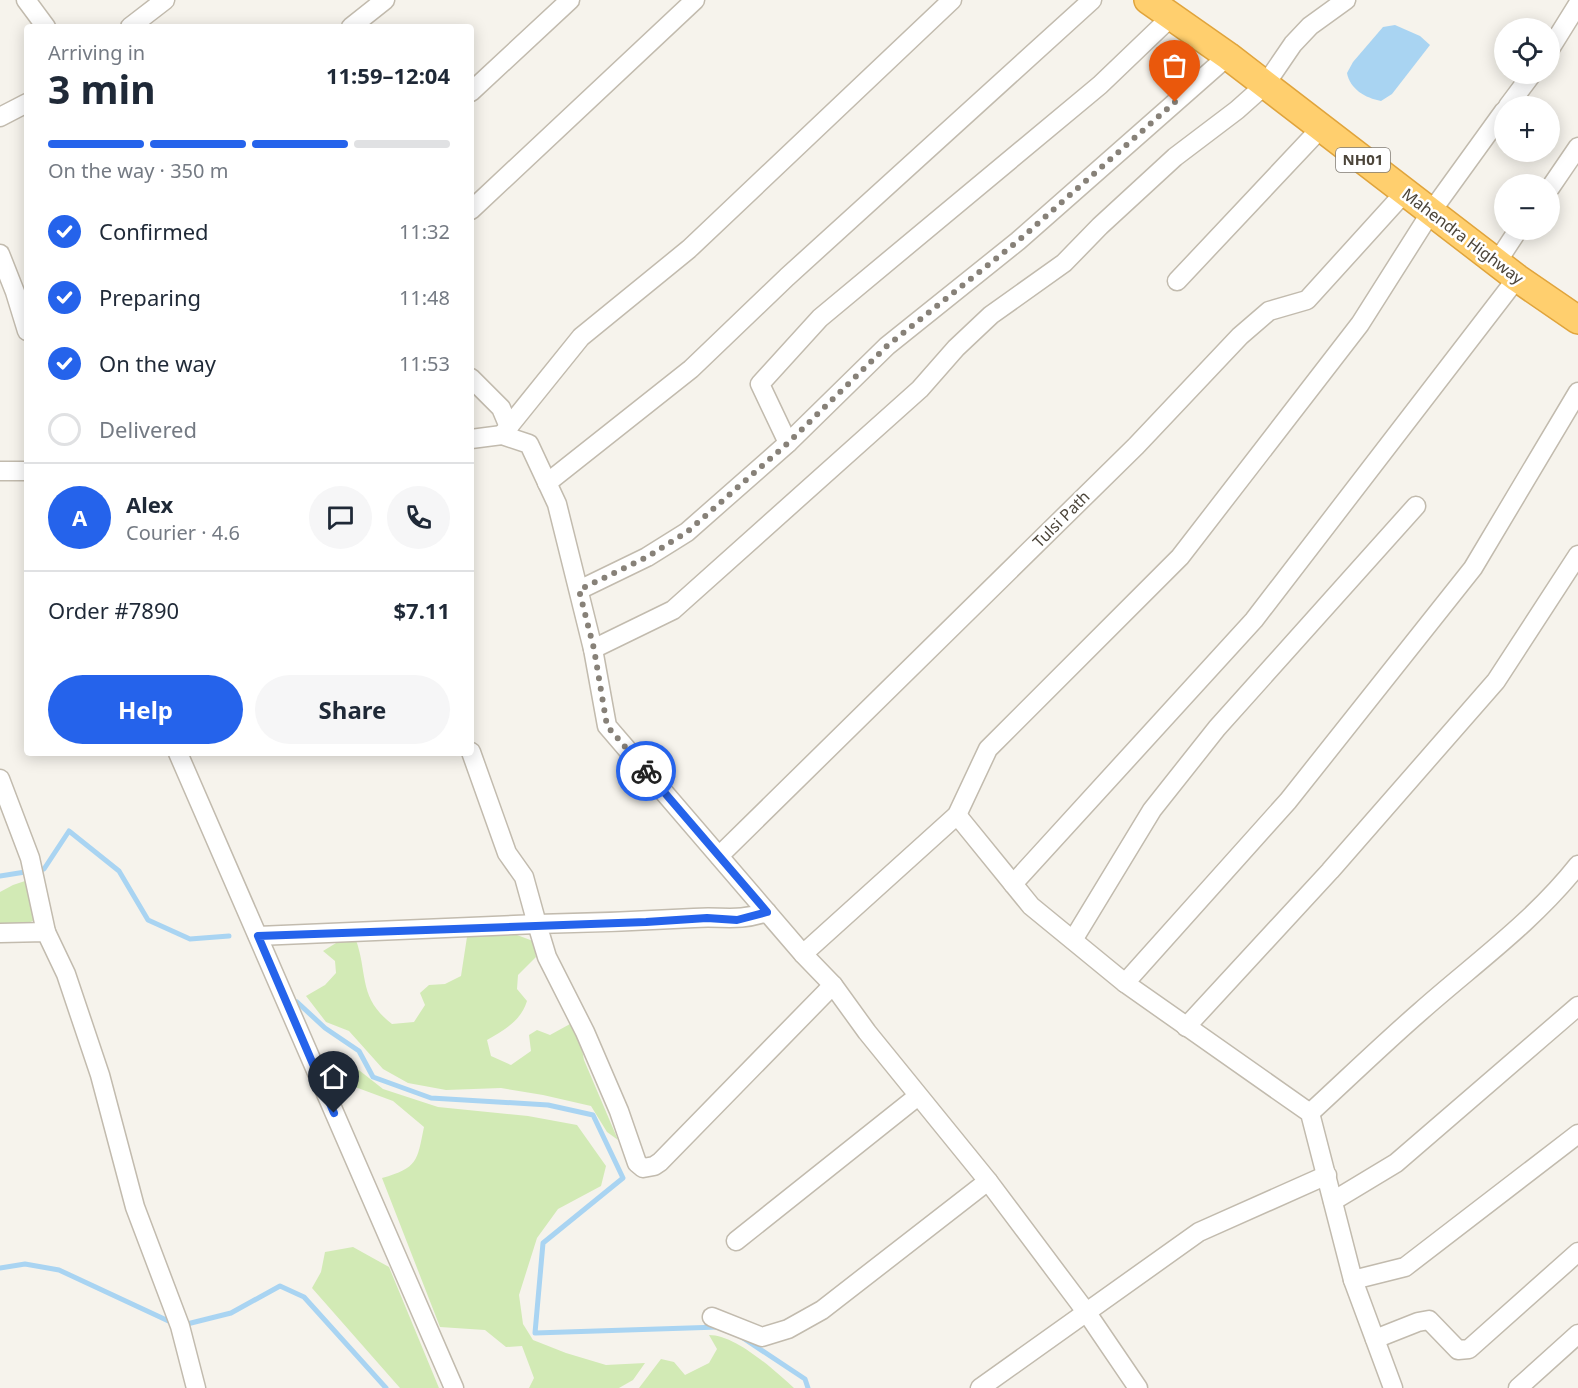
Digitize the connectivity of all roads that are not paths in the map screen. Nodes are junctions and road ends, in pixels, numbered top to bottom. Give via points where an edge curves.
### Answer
1 (26, 0) edge
2 (165, 0) edge
3 (385, 0) edge
4 (570, 0) edge
5 (695, 0) edge
6 (952, 0) edge
7 (1092, 0) edge
8 (1346, 0) edge
9 (1578, 4) edge
10 (1157, 5) edge
11 (44, 24) edge
12 (134, 24) edge
13 (355, 24) edge
14 (1560, 33) edge
15 (1227, 56) junction
16 (1265, 85) junction
17 (474, 89) edge
18 (24, 105) edge
19 (0, 117) edge
20 (1494, 125) edge
21 (1320, 128) junction
22 (1578, 147) edge
23 (1560, 174) edge
24 (1405, 192) junction
25 (474, 207) edge
26 (1431, 212) junction
27 (1515, 240) edge
28 (0, 254) edge
29 (1507, 270) junction
30 (1177, 281) dead end
31 (1578, 320) edge
32 (24, 322) edge
33 (474, 381) edge
34 (1578, 392) edge
35 (505, 431) junction
36 (474, 438) edge
37 (788, 443) junction
38 (0, 471) edge
39 (24, 471) edge
40 (547, 483) junction
41 (1416, 506) dead end
42 (1578, 555) edge
43 (579, 590) junction
44 (594, 649) junction
45 (179, 756) edge
46 (472, 756) edge
47 (0, 779) edge
48 (957, 815) junction
49 (719, 856) junction
50 (1578, 865) edge
51 (1013, 884) junction
52 (767, 912) junction
53 (537, 924) junction
54 (46, 932) junction
55 (0, 933) edge
56 (258, 936) junction
57 (1073, 940) junction
58 (802, 954) junction
59 (1125, 983) junction
60 (833, 985) junction
61 (1578, 1006) edge
62 (1186, 1027) junction
63 (918, 1096) junction
64 (1310, 1113) junction
65 (1578, 1134) edge
66 (1327, 1175) junction
67 (988, 1181) junction
68 (1334, 1201) junction
69 (736, 1241) dead end
70 (1578, 1252) edge
71 (1353, 1280) junction
72 (1087, 1313) junction
73 (712, 1317) dead end
74 (1578, 1334) edge
75 (1376, 1339) junction
76 (196, 1388) edge
77 (454, 1388) edge
78 (980, 1388) edge
79 (1138, 1388) edge
80 (1393, 1388) edge
81 (1518, 1388) edge

1 - 11 street
2 - 12 street
3 - 13 street
4 - 17 street
5 - 25 street
6 - 35 street via 689,249 581,337
7 - 40 street via 787,277 692,369
8 - 16 street via 1310,26
9 - 14 street
10 - 15 highway, Mahendra Highway / NH01
10 - 37 street via 1100,85 820,318 760,384
15 - 16 highway, Mahendra Highway / NH01
15 - 37 street via 1018,241 887,346
16 - 21 highway, Mahendra Highway / NH01
16 - 44 street via 1175,157 1064,263 990,315 920,389 673,610
18 - 19 street
20 - 26 street
21 - 24 highway, Mahendra Highway / NH01
21 - 30 street
22 - 23 street
24 - 26 highway, Mahendra Highway / NH01
24 - 49 street, Tulsi Path via 1307,300 1269,311 1240,336 1136,446
26 - 29 highway, Mahendra Highway / NH01
26 - 48 street via 1360,324 1180,557 988,749
27 - 29 street
28 - 32 street
29 - 31 highway, Mahendra Highway / NH01
29 - 51 street via 1254,620
33 - 35 street via 501,408
34 - 59 street via 1473,568 1288,801
35 - 36 street
35 - 40 street via 529,444
37 - 43 street via 687,532 647,557
38 - 39 street
40 - 43 street via 557,504
41 - 57 street via 1217,728 1152,810
42 - 62 street via 1497,681
43 - 44 street
44 - 49 street via 607,726
45 - 56 street
46 - 53 street via 507,853 524,877
47 - 54 street via 30,858
48 - 51 street
48 - 58 street
49 - 52 street
50 - 64 street via 1563,885 1490,954 1421,1010
51 - 57 street via 1031,906
52 - 53 street via 737,920
52 - 58 street
53 - 56 street
53 - 60 street via 547,957 585,1032 637,1162 643,1168 660,1162
54 - 55 street
54 - 76 street via 66,974 100,1075 135,1208 180,1326
56 - 77 street
57 - 59 street
58 - 60 street
59 - 62 street
60 - 63 street
61 - 68 street via 1395,1163
62 - 64 street
63 - 67 street
63 - 69 street
64 - 66 street
65 - 71 street via 1406,1267
66 - 68 street
66 - 72 street via 1199,1232
67 - 72 street
67 - 73 street via 822,1310 788,1329 762,1337
68 - 71 street
70 - 75 street via 1469,1349 1458,1350 1429,1320
71 - 75 street
72 - 78 street
72 - 79 street
74 - 81 street
75 - 80 street

